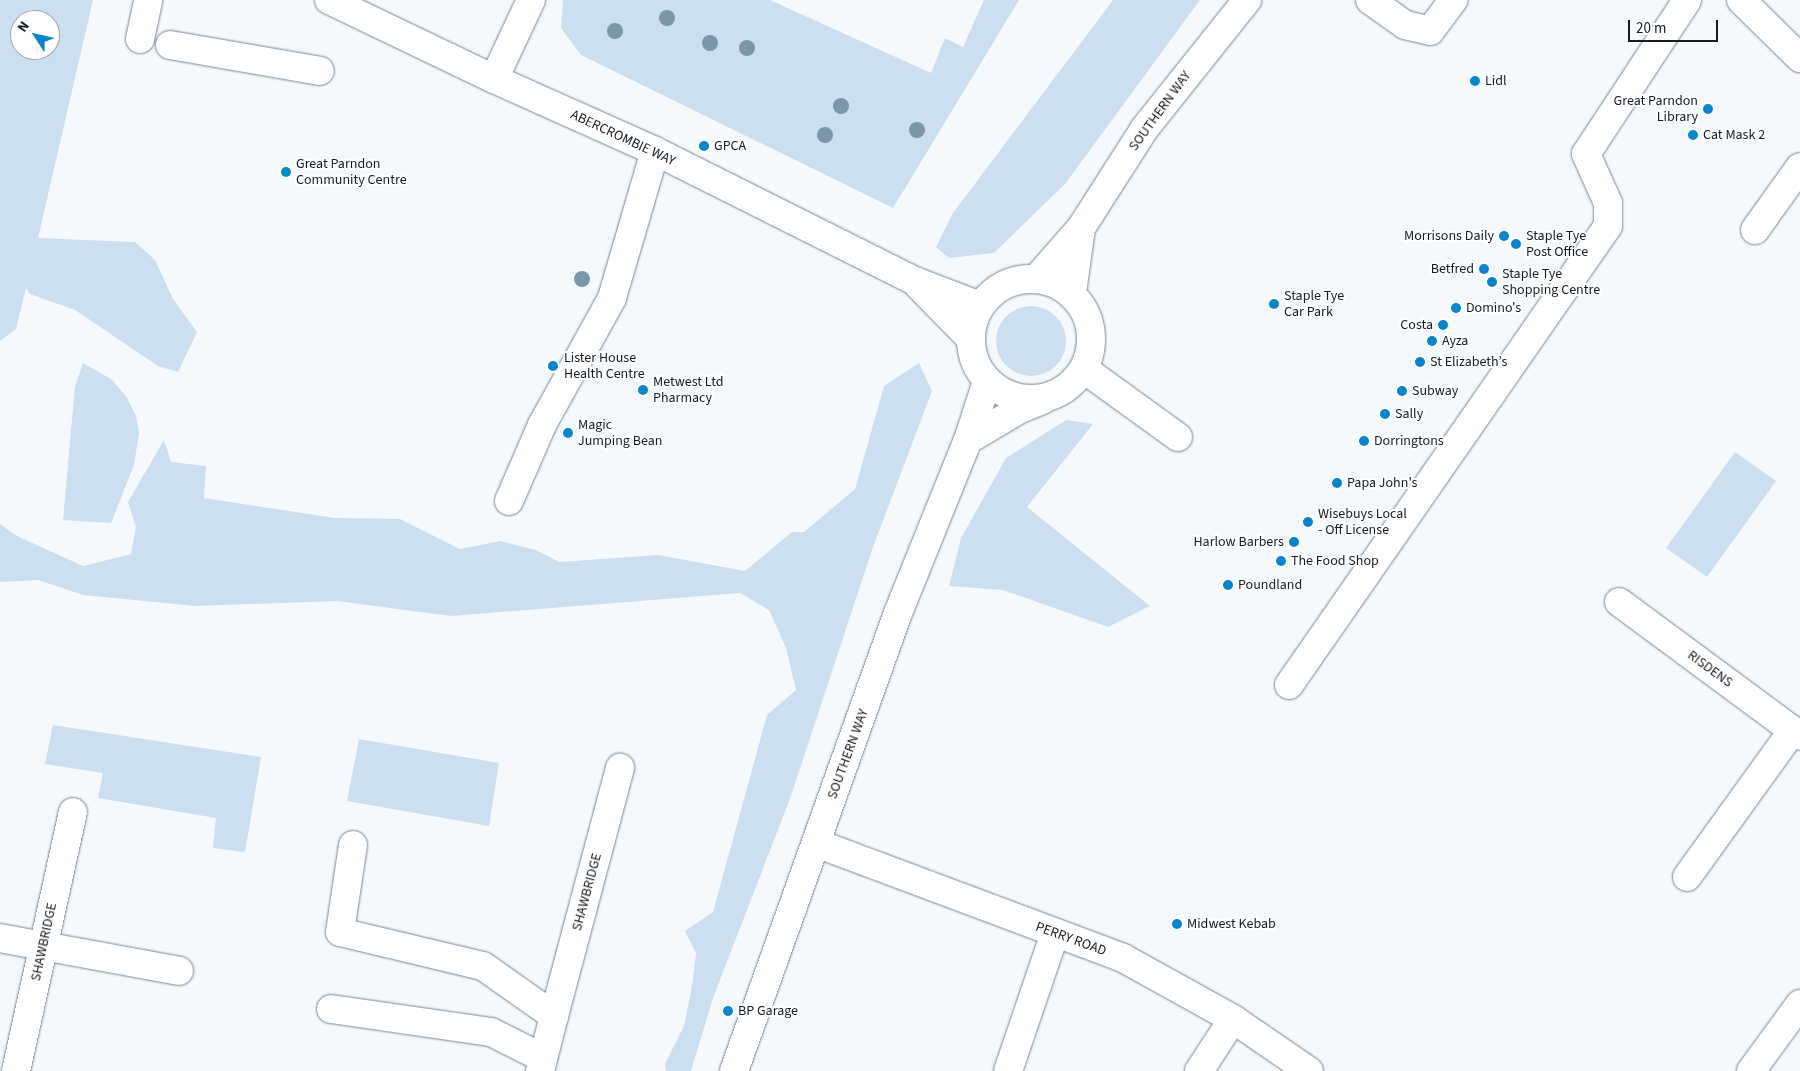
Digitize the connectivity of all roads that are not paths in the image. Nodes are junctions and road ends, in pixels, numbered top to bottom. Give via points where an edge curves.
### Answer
1 (148, 0) edge
2 (329, 0) edge
3 (531, 0) edge
4 (1247, 0) edge
5 (1370, 0) edge
6 (1453, 0) edge
7 (1687, 0) edge
8 (1741, 0) edge
9 (140, 39) dead end
10 (170, 45) dead end
11 (1800, 58) edge
12 (320, 71) dead end
13 (494, 79) junction
14 (655, 151) junction
15 (1800, 167) edge
16 (1082, 228) junction
17 (1755, 230) dead end
18 (1037, 278) junction
19 (915, 281) junction
20 (1072, 293) junction
21 (980, 306) junction
22 (971, 340) junction
23 (1084, 369) junction
24 (987, 381) junction
25 (1051, 397) junction
26 (1178, 437) dead end
27 (968, 440) junction
28 (509, 501) dead end
29 (1619, 602) dead end
30 (1289, 685) dead end
31 (1796, 733) edge
32 (620, 768) dead end
33 (73, 812) dead end
34 (816, 844) junction
35 (353, 845) dead end
36 (1687, 877) dead end
37 (1055, 933) junction
38 (0, 938) edge
39 (43, 946) junction
40 (179, 971) dead end
41 (1800, 1004) edge
42 (331, 1010) dead end
43 (554, 1016) junction
44 (1233, 1019) junction
45 (541, 1064) edge
46 (16, 1071) edge
47 (734, 1071) edge
48 (1008, 1071) edge
49 (1200, 1071) edge
50 (1309, 1071) edge
51 (1751, 1071) edge

1 - 9 street
2 - 13 street, ABERCROMBIE WAY
3 - 13 street
4 - 16 street, SOUTHERN WAY via 1146,128
5 - 6 street via 1405,26 1430,31
7 - 30 street via 1586,154 1608,203 1608,226
8 - 11 street
10 - 12 street
13 - 14 street, ABERCROMBIE WAY
14 - 19 street, ABERCROMBIE WAY
14 - 28 street via 612,298 542,425
15 - 17 street
16 - 18 street, SOUTHERN WAY
16 - 20 street, SOUTHERN WAY
18 - 20 street via 1056,283
18 - 21 street via 1005,284
19 - 21 street, ABERCROMBIE WAY
19 - 22 street, ABERCROMBIE WAY
20 - 23 street via 1085,310 1091,329 1091,350
21 - 22 street
22 - 24 street via 972,354
23 - 25 street via 1070,386
23 - 26 street
24 - 25 street via 1016,398
24 - 27 street, SOUTHERN WAY
25 - 27 street via 1020,409
27 - 34 street, SOUTHERN WAY via 898,613
29 - 31 street, RISDENS
31 - 36 street
32 - 43 street, SHAWBRIDGE
33 - 39 street, SHAWBRIDGE
34 - 37 street, PERRY ROAD
34 - 47 street, SOUTHERN WAY
35 - 43 street via 340,932 483,966
37 - 44 street, PERRY ROAD via 1123,958
37 - 48 street
38 - 39 street
39 - 40 street
39 - 46 street, SHAWBRIDGE
41 - 51 street
42 - 45 street via 491,1032
43 - 45 street, SHAWBRIDGE
44 - 49 street
44 - 50 street, PERRY ROAD

